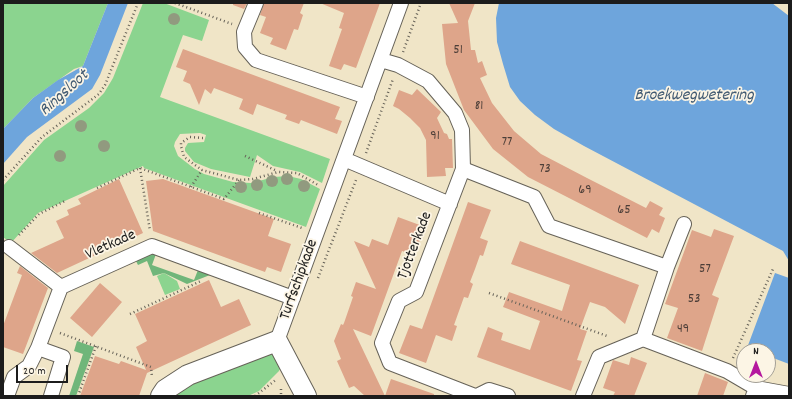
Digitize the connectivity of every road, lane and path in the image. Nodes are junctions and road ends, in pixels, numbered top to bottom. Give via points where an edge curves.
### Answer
1 (138, 3) edge
2 (175, 3) edge
3 (256, 3) edge
4 (401, 3) edge
5 (241, 29) junction
6 (381, 60) junction
7 (367, 97) junction
8 (203, 138) dead end
9 (244, 156) dead end
10 (344, 159) junction
11 (140, 168) junction
12 (463, 169) junction
13 (202, 170) junction
14 (278, 172) junction
15 (3, 180) edge
16 (239, 180) junction
17 (191, 187) junction
18 (97, 188) dead end
19 (332, 194) junction
20 (65, 201) dead end
21 (450, 204) junction
22 (259, 213) dead end
23 (684, 224) dead end
24 (317, 233) junction
25 (152, 246) junction
26 (9, 247) joint
27 (667, 267) junction
28 (772, 269) dead end
29 (221, 272) junction
30 (61, 287) junction
31 (489, 294) dead end
32 (293, 298) junction
33 (130, 314) dead end
34 (45, 327) junction
35 (643, 339) junction
36 (277, 342) junction
37 (629, 344) junction
38 (96, 346) junction
39 (38, 348) junction
40 (727, 371) junction
41 (282, 373) dead end
42 (754, 392) edge
43 (163, 393) edge
44 (789, 394) edge
45 (260, 395) edge
46 (7, 396) edge
47 (51, 396) edge
48 (78, 396) edge
49 (255, 396) edge
50 (306, 396) edge
51 (476, 396) edge
52 (508, 396) edge
53 (583, 396) edge

1 - 15 path via 99,94 42,137
2 - 5 path
3 - 5 street
4 - 6 street, Turfschipkade
5 - 7 street via 244,47 256,60
6 - 7 street, Turfschipkade
6 - 12 street, Tjotterkade via 398,65 428,81 455,114 462,130
7 - 10 street, Turfschipkade
8 - 13 path via 190,137 180,146 184,157
9 - 14 path
10 - 19 street, Turfschipkade
10 - 21 street, Tjotterkade
11 - 17 path
11 - 18 path
11 - 25 path
12 - 21 street, Tjotterkade
12 - 27 street via 534,196 549,226
13 - 16 path
13 - 17 path
14 - 16 path
14 - 19 path via 297,173
16 - 17 path via 224,199
19 - 24 street, Turfschipkade
20 - 26 path via 39,214
21 - 51 street, Tjotterkade via 416,292 399,301 382,343 390,363
22 - 24 path
23 - 27 street
24 - 32 street, Turfschipkade
25 - 29 street, Vletkade
25 - 30 street, Vletkade
26 - 30 street
27 - 35 street
28 - 40 path
29 - 32 street, Vletkade
29 - 33 path
30 - 34 street
31 - 37 path
32 - 36 street, Turfschipkade
34 - 38 path
34 - 39 street
35 - 37 street
35 - 40 street
36 - 43 street, Turfschipkade via 188,375
36 - 50 street
37 - 53 street via 599,357
38 - 43 path via 151,367 152,379
38 - 48 path
39 - 46 street via 29,366 14,377
39 - 47 street via 63,357
40 - 42 street
41 - 45 path
42 - 44 street
45 - 49 path
51 - 52 street, Tjotterkade via 489,390

